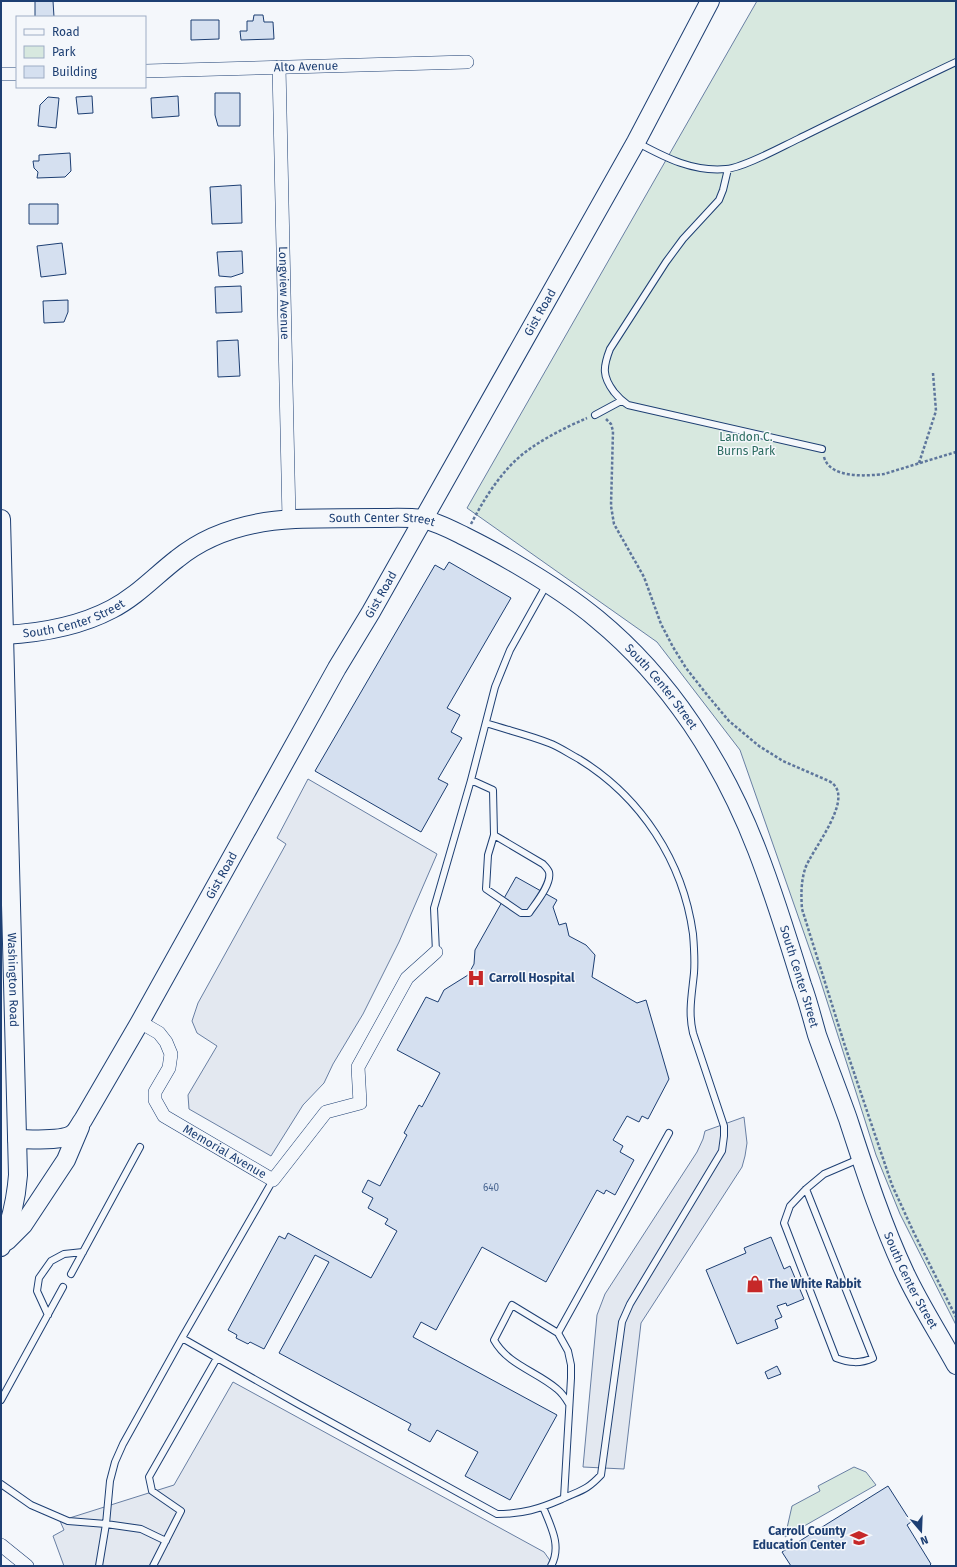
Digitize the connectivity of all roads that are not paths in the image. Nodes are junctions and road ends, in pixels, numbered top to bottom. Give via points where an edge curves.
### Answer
1 (710, 1) edge
2 (467, 62) dead end
3 (956, 62) edge
4 (279, 67) junction
5 (146, 71) edge
6 (1, 74) edge
7 (16, 74) edge
8 (636, 142) junction
9 (728, 169) junction
10 (621, 401) junction
11 (595, 415) dead end
12 (822, 449) road end
13 (1, 519) edge
14 (289, 519) junction
15 (423, 520) junction
16 (548, 582) junction
17 (2, 635) edge
18 (486, 723) junction
19 (471, 780) junction
20 (494, 835) junction
21 (436, 952) joint
22 (140, 1022) junction
23 (83, 1120) junction
24 (669, 1133) dead end
25 (17, 1139) junction
26 (140, 1147) dead end
27 (861, 1158) junction
28 (273, 1180) junction
29 (806, 1189) junction
30 (1, 1247) edge
31 (82, 1252) junction
32 (71, 1274) dead end
33 (63, 1287) dead end
34 (48, 1315) junction
35 (558, 1333) junction
36 (182, 1338) junction
37 (217, 1358) junction
38 (956, 1365) edge
39 (1, 1400) edge
40 (570, 1404) junction
41 (1, 1484) edge
42 (564, 1498) junction
43 (544, 1507) junction
44 (106, 1524) junction
45 (166, 1541) junction
46 (1, 1544) edge
47 (27, 1566) edge
48 (99, 1566) edge
49 (153, 1566) edge
50 (551, 1566) edge

1 - 8 street, Gist Road
2 - 4 street, Alto Avenue
3 - 9 lane via 775,150
4 - 5 street, Alto Avenue
4 - 14 street, Longview Avenue
6 - 7 street
8 - 9 lane via 691,167 706,170
8 - 15 street, Gist Road
9 - 10 lane via 719,200 682,239 610,349 605,362 605,373
10 - 11 lane
10 - 12 lane via 628,405
13 - 17 street, Washington Road
14 - 15 street, South Center Street
14 - 17 street, South Center Street via 235,529 204,541 178,558 131,597 92,618 51,630
15 - 16 street, South Center Street via 439,524
15 - 22 street, Gist Road via 337,668
16 - 18 lane via 510,650 500,673
16 - 27 street, South Center Street via 598,619 653,674 682,709 720,771 756,848
17 - 25 street, Washington Road
18 - 19 lane
18 - 42 lane via 550,743 597,770 618,787 658,836 682,886 689,911 693,934 694,972 690,1020 724,1126 722,1151 630,1304 622,1322 601,1475 584,1490
19 - 20 lane via 493,790
19 - 21 lane via 434,908
20 - 20 lane via 488,855 486,888 521,913 528,913 541,895 549,871 543,864
21 - 28 street, Memorial Avenue via 407,978 358,1066 360,1103 326,1112
22 - 23 street, Gist Road
22 - 28 street, Memorial Avenue via 159,1033 171,1054 169,1068 155,1092 155,1100 164,1116
23 - 25 street, Gist Road via 74,1133 67,1137
23 - 30 street via 66,1160 23,1225
24 - 35 lane
25 - 30 street, Washington Road via 16,1200
26 - 31 lane
27 - 29 lane via 824,1174
27 - 38 street, South Center Street via 905,1274
28 - 36 lane
29 - 29 lane via 873,1358 864,1362 846,1362 836,1358 784,1223 790,1206
31 - 32 lane
31 - 34 lane via 64,1254 51,1261 39,1278 37,1291
33 - 34 lane
34 - 39 lane
35 - 40 lane via 568,1351 571,1365
35 - 40 lane via 512,1305 494,1340 499,1349 511,1360 558,1390
36 - 37 lane
36 - 44 lane via 115,1462 110,1481
37 - 43 lane via 497,1514 513,1514
37 - 45 lane via 149,1477 152,1491 181,1511
40 - 42 lane
41 - 44 lane via 31,1505 68,1521
42 - 43 lane
43 - 50 lane via 555,1539 555,1558
44 - 45 lane via 141,1529
44 - 48 lane
45 - 49 lane
46 - 47 street

